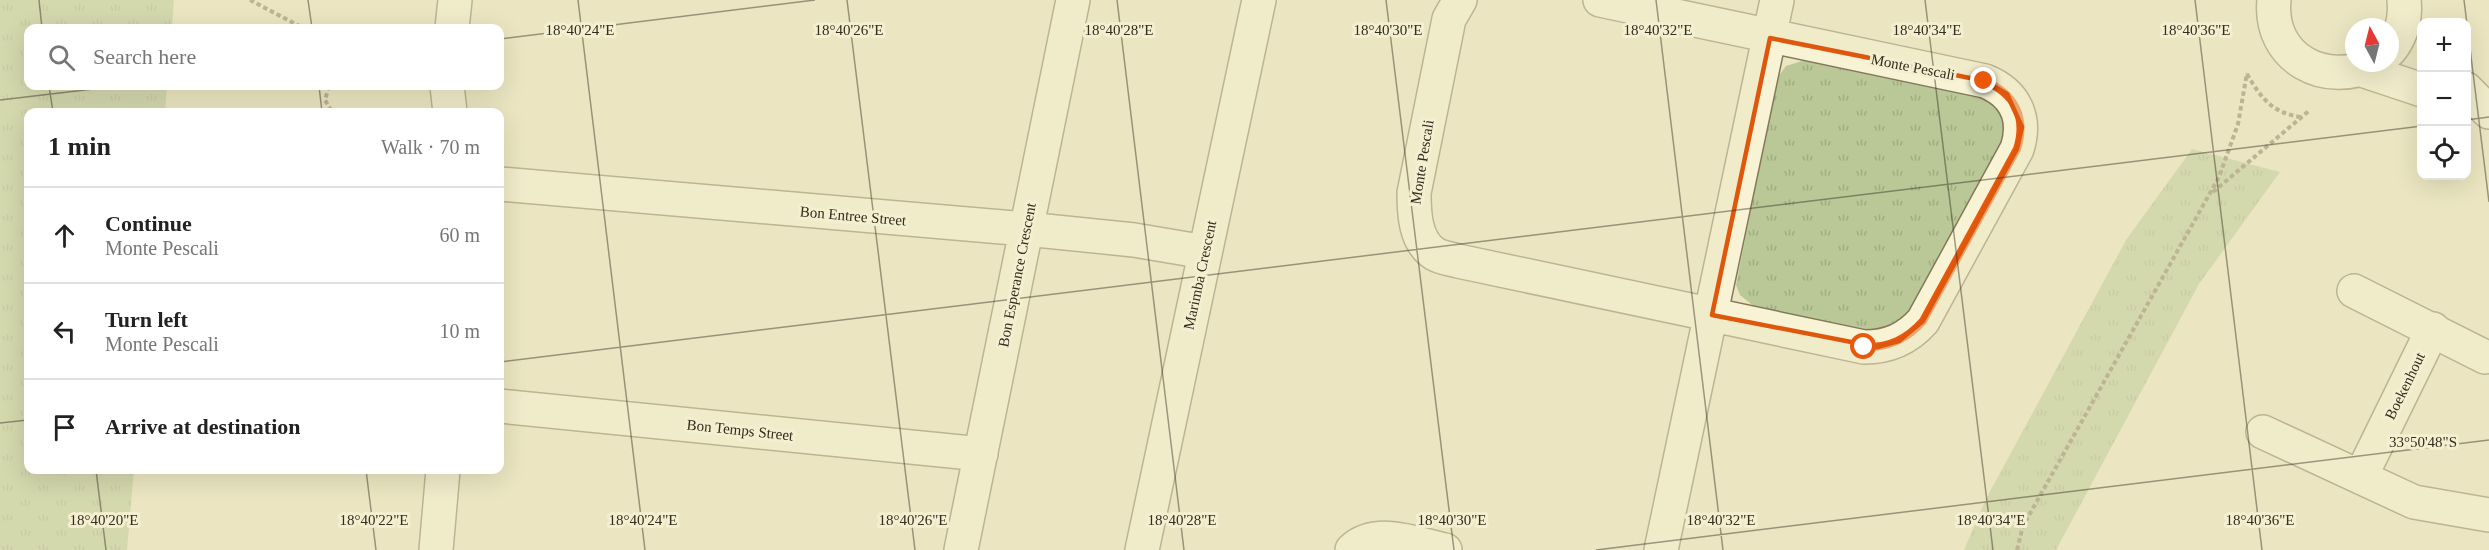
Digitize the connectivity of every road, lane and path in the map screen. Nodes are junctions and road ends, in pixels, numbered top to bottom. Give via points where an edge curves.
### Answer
1 (250, 0) edge
2 (455, 0) edge
3 (1073, 0) edge
4 (1259, 0) edge
5 (1460, 0) edge
6 (1600, 0) edge
7 (1777, 0) edge
8 (2270, 3) edge
9 (2410, 18) edge
10 (295, 24) edge
11 (453, 24) edge
12 (2399, 35) edge
13 (1770, 38) junction
14 (2345, 71) edge
15 (2382, 72) edge
16 (2417, 88) edge
17 (328, 90) edge
18 (447, 90) edge
19 (2471, 94) edge
20 (2471, 107) edge
21 (330, 108) edge
22 (450, 108) edge
23 (2310, 110) dead end
24 (2489, 113) edge
25 (2302, 117) junction
26 (504, 184) edge
27 (2210, 195) junction
28 (1026, 229) junction
29 (1205, 252) junction
30 (2354, 291) dead end
31 (1712, 315) junction
32 (2433, 329) junction
33 (2485, 357) dead end
34 (504, 406) edge
35 (2264, 432) dead end
36 (981, 454) junction
37 (443, 474) edge
38 (2361, 476) junction
39 (2489, 515) edge
40 (436, 550) edge
41 (961, 550) edge
42 (1142, 550) edge
43 (1352, 550) edge
44 (1445, 550) edge
45 (1661, 550) edge
46 (2016, 550) edge

1 - 10 path
2 - 11 street
3 - 28 street, Bon Esperance Crescent
4 - 29 street, Marimba Crescent
5 - 31 street, Monte Pescali via 1449,20 1414,193 1414,217 1424,243 1435,254 1458,261
6 - 13 street, Monte Pescali
7 - 13 street
8 - 14 street via 2282,39 2301,62 2320,71
9 - 12 street
13 - 31 street
13 - 31 street, Monte Pescali via 1997,86 2015,104 2022,126 2021,138 1923,321 1908,336 1888,345 1864,347
15 - 16 street
17 - 21 path via 326,100
18 - 22 street
19 - 24 street
20 - 24 street
23 - 25 path
25 - 27 path
25 - 27 path via 2276,111 2261,98 2247,73 2238,124
26 - 28 street, Bon Entree Street
27 - 46 path via 2023,526
28 - 29 street, Bon Entree Street
28 - 36 street, Bon Esperance Crescent
29 - 42 street, Marimba Crescent
30 - 32 street
31 - 45 street
32 - 33 street
32 - 38 street, Boekenhout
34 - 36 street, Bon Temps Street
35 - 38 street
36 - 41 street, Bon Esperance Crescent
37 - 40 street
38 - 39 street via 2414,502
43 - 44 street via 1364,542 1385,538

